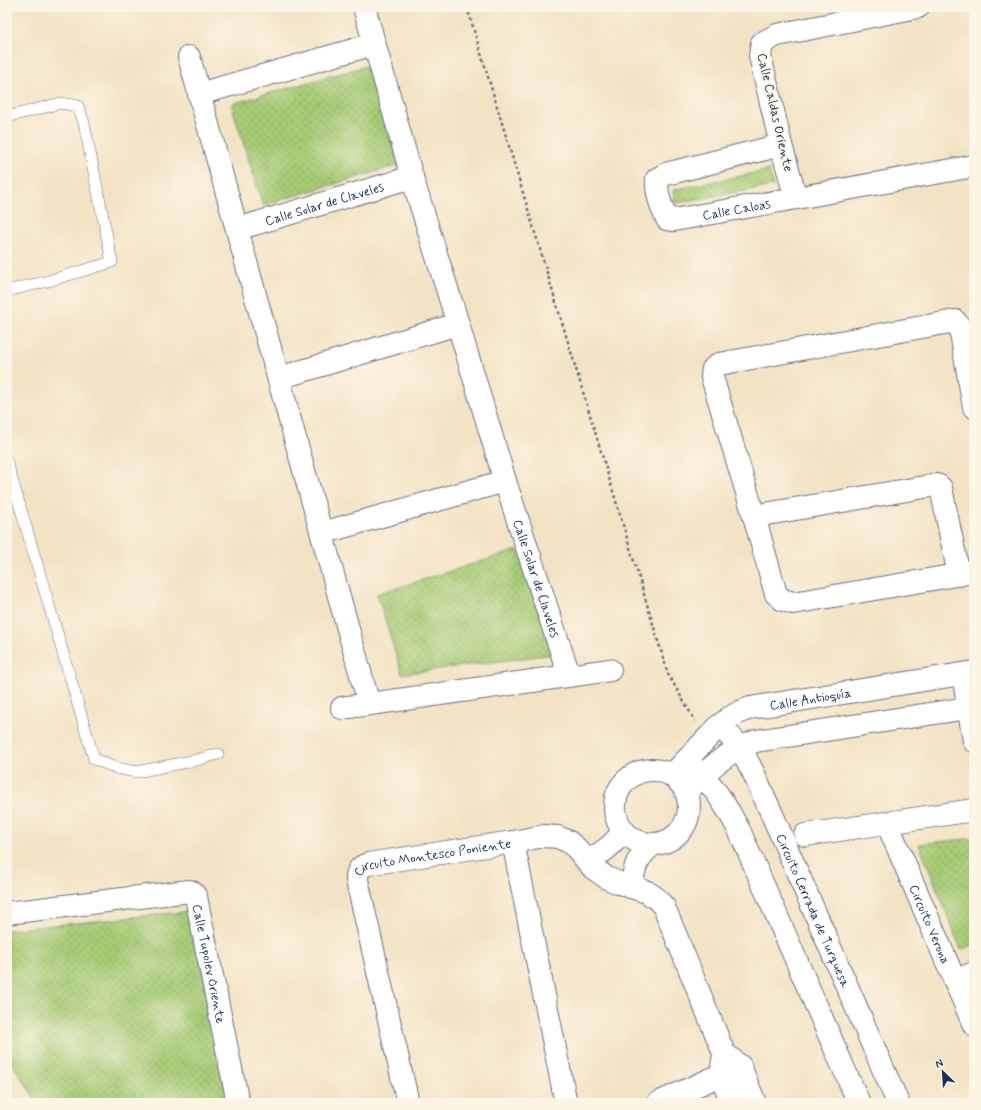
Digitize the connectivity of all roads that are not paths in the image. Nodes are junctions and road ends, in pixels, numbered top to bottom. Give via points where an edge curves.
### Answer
1 (364, 7) edge
2 (918, 7) edge
3 (374, 44) junction
4 (189, 57) dead end
5 (199, 94) junction
6 (7, 117) edge
7 (781, 145) junction
8 (974, 166) edge
9 (412, 176) junction
10 (796, 198) junction
11 (237, 229) junction
12 (7, 291) edge
13 (458, 324) junction
14 (969, 346) edge
15 (279, 378) junction
16 (974, 407) edge
17 (7, 462) edge
18 (505, 481) junction
19 (754, 516) junction
20 (322, 533) junction
21 (967, 574) edge
22 (610, 670) dead end
23 (968, 673) edge
24 (569, 675) junction
25 (370, 704) junction
26 (971, 707) edge
27 (342, 708) dead end
28 (712, 733) junction
29 (974, 741) edge
30 (740, 747) junction
31 (218, 754) dead end
32 (687, 771) junction
33 (974, 810) edge
34 (887, 823) junction
35 (624, 831) junction
36 (805, 835) dead end
37 (513, 842) junction
38 (654, 844) junction
39 (586, 860) junction
40 (631, 887) junction
41 (7, 913) edge
42 (965, 977) edge
43 (849, 991) junction
44 (817, 1005) junction
45 (974, 1025) edge
46 (728, 1065) junction
47 (238, 1103) edge
48 (408, 1103) edge
49 (566, 1103) edge
50 (658, 1103) edge
51 (732, 1103) edge
52 (756, 1103) edge
53 (859, 1103) edge
54 (898, 1103) edge

1 - 3 street, Calle Solar de Claveles
2 - 7 street, Calle Caldas Oriente via 777,35 762,42 760,56
3 - 5 street
3 - 9 street, Calle Solar de Claveles
4 - 5 street
5 - 11 street
6 - 12 lane via 61,102 78,106 84,123 112,262
7 - 10 street, Calle Caldas Oriente
7 - 10 street, Calle Caloas via 666,174 657,179 664,214 667,219 674,220
8 - 10 street, Calle Caloas
9 - 11 street, Calle Solar de Claveles
9 - 13 street, Calle Solar de Claveles
11 - 15 street
13 - 15 street
13 - 18 street, Calle Solar de Claveles
14 - 16 street
14 - 19 street via 955,321 719,364 713,369 712,377
15 - 20 street
17 - 31 lane via 94,759 116,768 136,772
18 - 20 street
18 - 24 street, Calle Solar de Claveles
19 - 21 street via 776,594 783,600 794,603
19 - 21 street via 936,484 941,488
20 - 25 street
22 - 24 street
23 - 26 street
23 - 28 street, Calle Antioquía via 750,708 729,718
24 - 25 street
25 - 27 street
26 - 29 street
26 - 30 street via 770,738
28 - 30 street, Circuito Cerrada de Turquesa via 730,736
28 - 32 street, Calle Antioquía
30 - 32 street via 717,762
30 - 43 street, Circuito Cerrada de Turquesa
32 - 35 street via 647,770 635,774 624,782 615,806 617,819
32 - 38 street via 681,783 687,792 689,802 686,822 674,838
32 - 44 street via 713,787 726,806
33 - 34 street
34 - 36 street
34 - 42 street, Circuito Verona
35 - 38 street via 637,841
35 - 39 street via 597,856
37 - 39 street, Circuito Montesco Poniente via 544,836 558,837 569,842
37 - 48 street, Circuito Montesco Poniente via 368,864 359,868 357,880
37 - 49 street
38 - 40 street via 638,859
39 - 40 street, Circuito Montesco Poniente via 607,878
40 - 46 street, Circuito Montesco Poniente via 647,892 664,907
41 - 47 street, Calle Tupolev Oriente via 192,892 196,897
42 - 45 street, Circuito Verona
43 - 44 street
43 - 54 street, Circuito Cerrada de Turquesa
44 - 53 street
46 - 50 street
46 - 51 street
46 - 52 street

